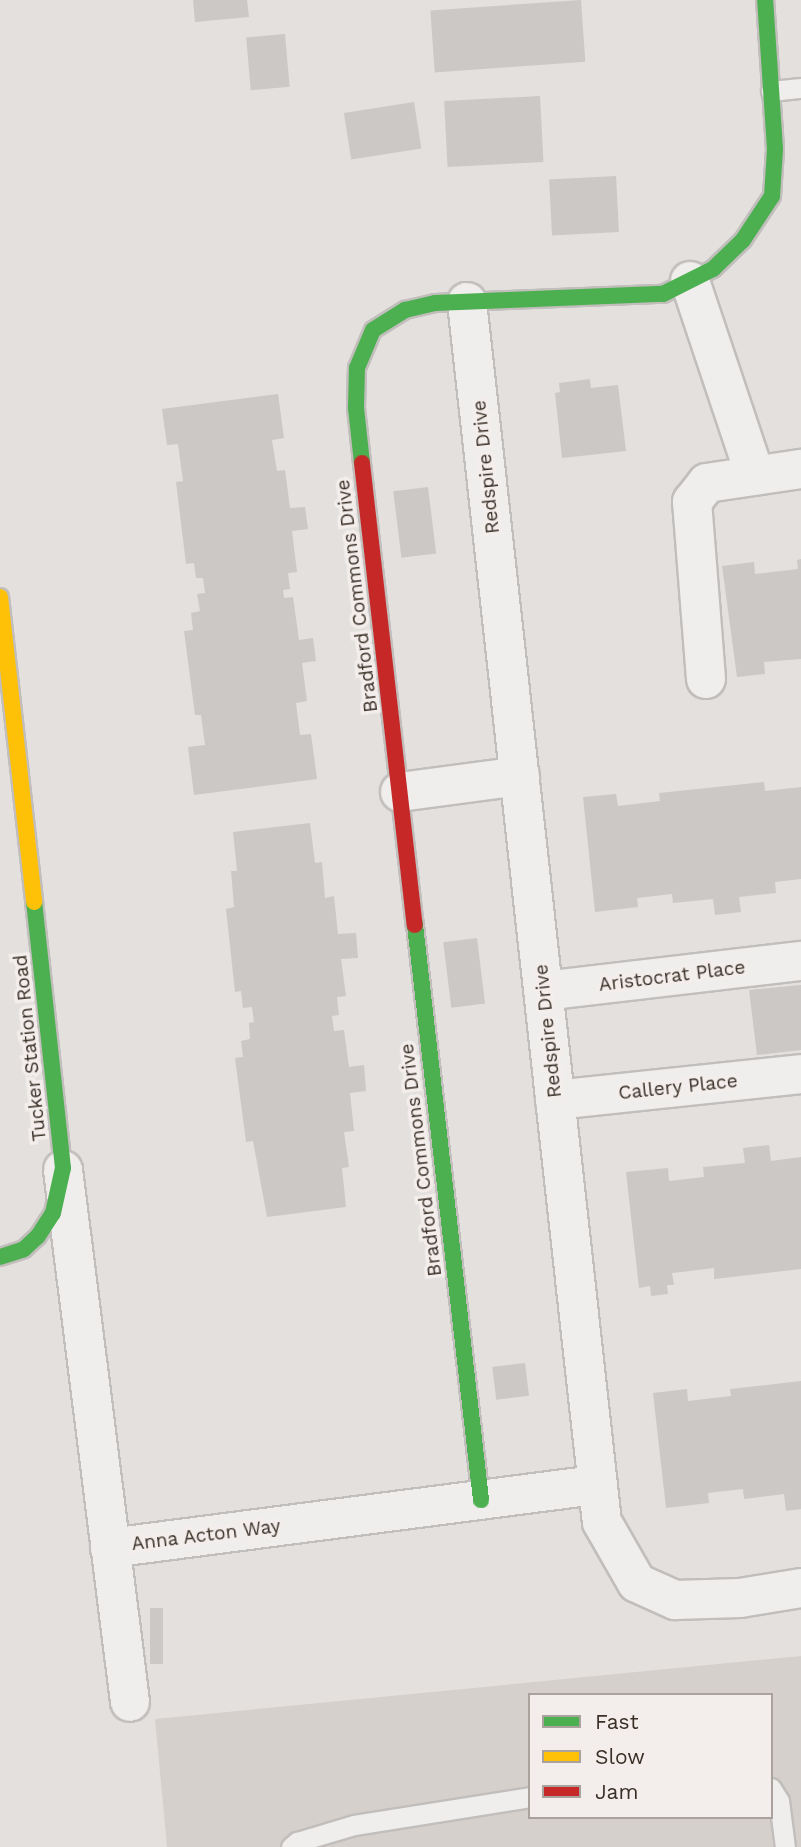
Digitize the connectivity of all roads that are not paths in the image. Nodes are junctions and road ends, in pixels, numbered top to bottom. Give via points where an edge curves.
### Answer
1 (765, 0) edge
2 (801, 88) edge
3 (771, 91) junction
4 (690, 281) junction
5 (467, 302) junction
6 (801, 469) edge
7 (755, 475) junction
8 (0, 597) edge
9 (706, 679) dead end
10 (520, 776) junction
11 (400, 792) junction
12 (801, 961) edge
13 (544, 991) junction
14 (801, 1073) edge
15 (555, 1100) junction
16 (63, 1168) junction
17 (0, 1257) edge
18 (598, 1485) junction
19 (481, 1500) junction
20 (110, 1548) junction
21 (801, 1588) edge
22 (130, 1702) dead end
23 (773, 1791) edge
24 (528, 1797) edge
25 (291, 1847) edge
26 (785, 1847) edge

1 - 3 street, Bradford Commons Drive
2 - 3 lane
3 - 4 street, Bradford Commons Drive via 772,196 743,240 713,269
4 - 5 street, Bradford Commons Drive via 663,294
4 - 7 street
5 - 10 street, Redspire Drive
5 - 11 street, Bradford Commons Drive via 405,310 373,330 358,368 356,408
6 - 7 street
7 - 9 street via 707,482 692,502
8 - 16 street, Tucker Station Road
10 - 11 street
10 - 13 street, Redspire Drive
11 - 19 street, Bradford Commons Drive
12 - 13 street, Aristocrat Place
13 - 15 street, Redspire Drive
14 - 15 street, Callery Place
15 - 18 street, Redspire Drive
16 - 17 street, Tucker Station Road via 53,1213 38,1236 24,1249
16 - 20 street, Anna Acton Way
18 - 19 street, Anna Acton Way
18 - 21 street, Redspire Drive via 602,1522 637,1583 675,1600 740,1598
19 - 20 street, Anna Acton Way
20 - 22 street
23 - 26 lane via 779,1801
24 - 25 lane via 354,1825

